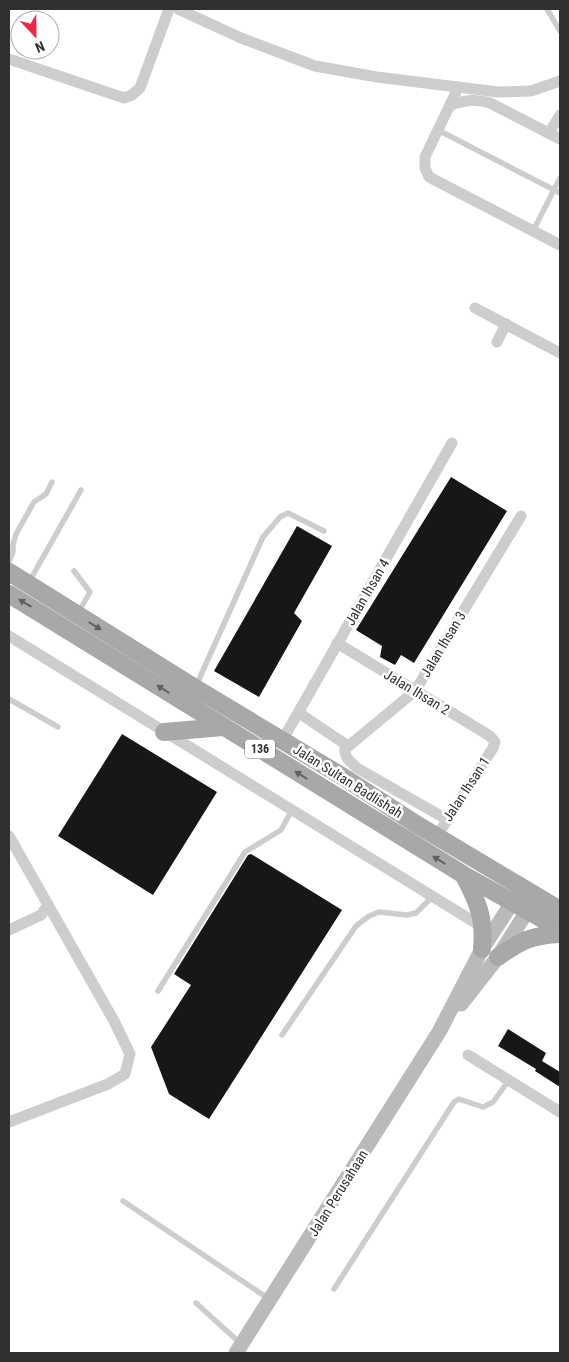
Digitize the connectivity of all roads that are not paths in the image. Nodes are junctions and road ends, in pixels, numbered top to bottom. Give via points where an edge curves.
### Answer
1 (169, 9) edge
2 (178, 9) edge
3 (547, 9) edge
4 (560, 31) edge
5 (9, 58) edge
6 (560, 81) edge
7 (458, 88) junction
8 (450, 105) junction
9 (560, 115) edge
10 (438, 130) junction
11 (549, 134) junction
12 (560, 139) edge
13 (560, 178) edge
14 (557, 191) edge
15 (533, 231) junction
16 (560, 245) edge
17 (475, 308) dead end
18 (506, 324) junction
19 (498, 342) dead end
20 (560, 353) edge
21 (452, 443) dead end
22 (52, 482) dead end
23 (82, 490) dead end
24 (521, 516) dead end
25 (324, 531) dead end
26 (9, 562) edge
27 (74, 571) dead end
28 (9, 572) edge
29 (28, 584) junction
30 (9, 594) edge
31 (76, 614) junction
32 (9, 636) edge
33 (337, 644) junction
34 (195, 688) junction
35 (415, 691) junction
36 (9, 699) edge
37 (299, 713) junction
38 (223, 726) junction
39 (58, 727) dead end
40 (164, 732) junction
41 (282, 741) junction
42 (495, 742) joint
43 (346, 750) junction
44 (292, 810) junction
45 (446, 819) junction
46 (9, 836) edge
47 (437, 836) junction
48 (464, 875) junction
49 (530, 892) junction
50 (432, 897) junction
51 (48, 905) junction
52 (519, 907) junction
53 (560, 910) edge
54 (484, 928) junction
55 (560, 929) edge
56 (9, 930) edge
57 (560, 934) edge
58 (490, 953) junction
59 (158, 991) dead end
60 (282, 1035) dead end
61 (468, 1055) dead end
62 (509, 1080) junction
63 (560, 1112) edge
64 (9, 1122) edge
65 (124, 1201) dead end
66 (334, 1289) dead end
67 (270, 1300) junction
68 (196, 1303) dead end
69 (239, 1349) edge

1 - 5 street via 140,88 124,98
2 - 7 street via 314,66
3 - 4 lane
6 - 7 street via 530,91
7 - 8 street
8 - 10 street
8 - 11 street via 469,100 490,103
9 - 11 street
10 - 14 lane
10 - 15 street via 426,157 425,168 429,176
11 - 12 street
13 - 14 lane
14 - 15 lane
15 - 16 street
17 - 18 street
18 - 19 street
18 - 20 street
21 - 33 street, Jalan Ihsan 4
22 - 26 lane via 46,494 34,502 16,534
23 - 29 lane
24 - 35 street, Jalan Ihsan 3
25 - 34 lane via 288,513 280,516 263,537
27 - 31 lane via 90,592
28 - 29 main road, Jalan Sultan Badlishah / 136
29 - 31 main road, Jalan Sultan Badlishah / 136
38 -> 30 main road, Jalan Sultan Badlishah / 136
31 -> 34 main road, Jalan Sultan Badlishah / 136
32 - 40 street
33 - 35 street, Jalan Ihsan 2
33 - 37 street, Jalan Ihsan 4
34 - 41 main road, Jalan Sultan Badlishah / 136
35 - 42 street, Jalan Ihsan 2
35 - 43 street, Jalan Ihsan 3
36 - 39 lane
37 - 41 street, Jalan Ihsan 4
37 - 43 street
38 - 40 main road
48 -> 38 main road, Jalan Sultan Badlishah / 136
40 - 44 street
41 - 47 main road, Jalan Sultan Badlishah / 136
42 - 45 street, Jalan Ihsan 1
43 - 45 street via 357,768
44 - 50 street
44 - 59 lane via 281,830 245,852
45 - 47 street, Jalan Ihsan 1
46 - 51 street
47 - 49 main road, Jalan Sultan Badlishah / 136
48 - 52 main road, Jalan Sultan Badlishah / 136
48 - 54 main road via 476,898
49 - 52 main road, Jalan Perusahaan
49 - 53 main road, Jalan Sultan Badlishah / 136
50 - 54 street
50 - 60 lane via 416,912 407,915 379,912 356,926
51 - 56 street via 40,915
51 - 64 street via 114,1021 130,1054 129,1064 125,1074 108,1084
52 - 55 main road, Jalan Sultan Badlishah / 136
52 - 58 main road, Jalan Perusahaan
54 - 58 main road
57 - 58 main road via 543,935
58 - 67 main road, Jalan Perusahaan
61 - 62 street
62 - 63 street
62 - 66 lane via 493,1102 483,1107 460,1099 454,1102
65 - 67 lane
67 - 69 main road, Jalan Perusahaan
68 - 69 lane

